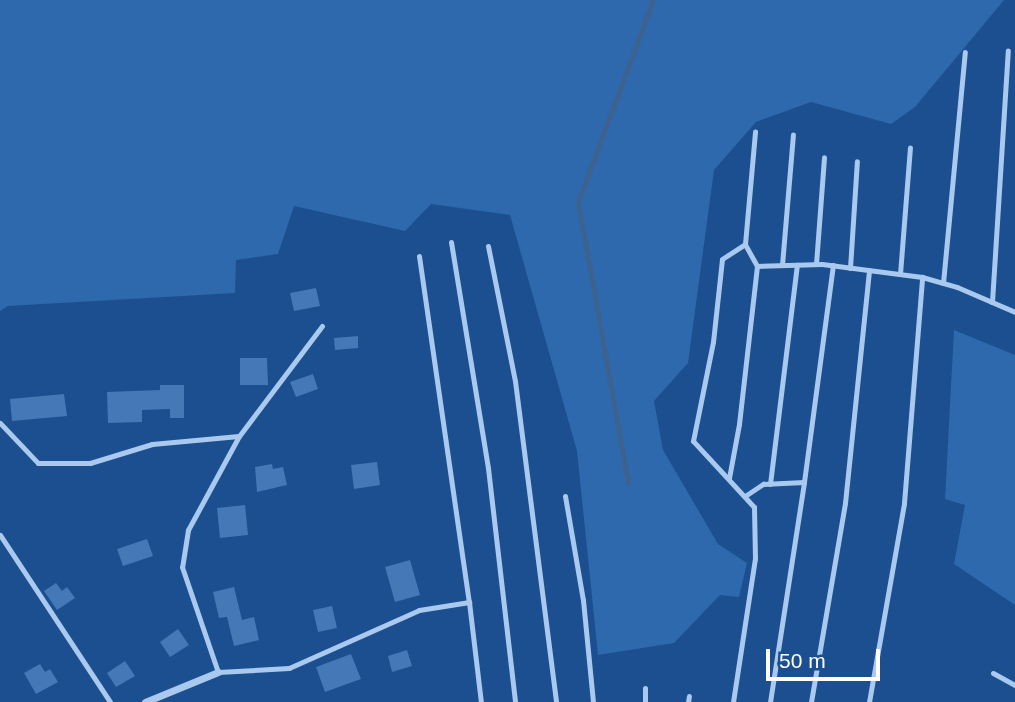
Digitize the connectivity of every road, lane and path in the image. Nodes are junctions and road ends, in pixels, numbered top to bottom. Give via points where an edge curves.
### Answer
1 (1007, 51) dead end
2 (965, 52) dead end
3 (755, 131) dead end
4 (793, 134) dead end
5 (909, 147) dead end
6 (824, 157) dead end
7 (857, 161) dead end
8 (451, 242) dead end
9 (745, 244) junction
10 (488, 246) dead end
11 (419, 256) dead end
12 (816, 264) junction
13 (782, 265) junction
14 (797, 265) junction
15 (833, 265) junction
16 (757, 267) junction
17 (850, 268) junction
18 (869, 270) junction
19 (900, 274) junction
20 (922, 276) junction
21 (943, 283) junction
22 (992, 302) junction
23 (1015, 312) edge
24 (322, 326) dead end
25 (0, 423) edge
26 (239, 436) junction
27 (729, 478) junction
28 (804, 482) junction
29 (770, 484) junction
30 (565, 496) dead end
31 (745, 496) junction
32 (0, 535) edge
33 (469, 602) junction
34 (218, 673) junction
35 (993, 673) dead end
36 (1015, 685) edge
37 (645, 688) dead end
38 (110, 702) edge
39 (145, 702) edge
40 (481, 702) edge
41 (515, 702) edge
42 (556, 702) edge
43 (593, 702) edge
44 (645, 702) edge
45 (733, 702) edge
46 (770, 702) edge
47 (811, 702) edge
48 (869, 702) edge

1 - 22 lane
2 - 21 lane
3 - 9 lane
4 - 13 lane
5 - 19 lane
6 - 12 lane
7 - 17 lane
8 - 41 lane via 488,468
9 - 16 lane
9 - 27 lane via 722,259 713,342 693,441
10 - 42 lane via 515,381
11 - 33 lane
12 - 14 lane
12 - 15 lane
13 - 14 lane
13 - 16 lane
14 - 29 lane
15 - 17 lane
15 - 28 lane
16 - 27 lane
17 - 18 lane
18 - 19 lane
18 - 47 lane via 845,503
19 - 20 lane
20 - 21 lane
20 - 48 lane via 904,503
21 - 22 lane
22 - 23 lane
24 - 26 lane
25 - 26 lane via 38,463 90,463 152,444
26 - 34 lane via 188,530 182,567
27 - 31 lane
28 - 29 lane
28 - 46 lane
29 - 31 lane
30 - 43 lane via 583,600
31 - 45 lane via 754,508 755,559
32 - 38 lane
33 - 34 lane via 419,610 289,668
33 - 40 lane
34 - 39 street
35 - 36 lane
37 - 44 lane

